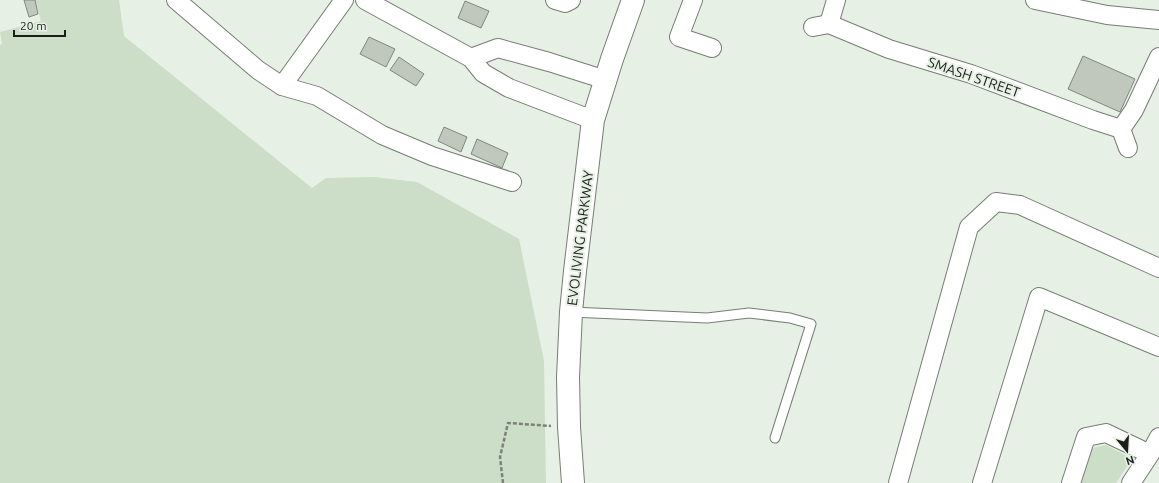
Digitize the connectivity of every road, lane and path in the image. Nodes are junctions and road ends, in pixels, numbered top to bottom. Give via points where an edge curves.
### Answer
1 (176, 0) edge
2 (344, 0) edge
3 (365, 0) edge
4 (555, 0) edge
5 (572, 0) edge
6 (633, 0) edge
7 (693, 0) edge
8 (836, 0) edge
9 (1035, 0) edge
10 (1159, 20) edge
11 (712, 48) dead end
12 (1159, 57) edge
13 (471, 58) junction
14 (606, 80) junction
15 (282, 86) junction
16 (594, 120) junction
17 (1121, 129) junction
18 (1128, 148) dead end
19 (512, 182) dead end
20 (1159, 268) edge
21 (571, 312) junction
22 (1159, 347) edge
23 (569, 427) junction
24 (1159, 437) edge
25 (775, 438) dead end
26 (1150, 454) junction
27 (503, 483) edge
28 (573, 483) edge
29 (898, 483) edge
30 (982, 483) edge
31 (1071, 483) edge
32 (1131, 483) edge

1 - 15 street via 258,70
2 - 15 street
3 - 13 street
4 - 5 street via 565,3
6 - 14 street, EVOLIVING PARKWAY
7 - 11 street via 679,37
8 - 17 street, SMASH STREET via 821,26 970,74
9 - 10 street via 1107,15
12 - 17 street via 1134,110
13 - 14 street via 498,48
13 - 16 street via 483,73 509,88
14 - 16 street, EVOLIVING PARKWAY
15 - 19 street via 317,96 382,135 432,156
16 - 21 street, EVOLIVING PARKWAY
17 - 18 street
20 - 29 street via 1020,205 996,202 969,227
21 - 23 street, EVOLIVING PARKWAY
21 - 25 lane via 707,318 749,313 790,318 811,324
22 - 30 street via 1039,297
23 - 27 path via 508,424 500,457
23 - 28 street, EVOLIVING PARKWAY
24 - 26 street
26 - 31 street via 1106,433 1086,437
26 - 32 street

